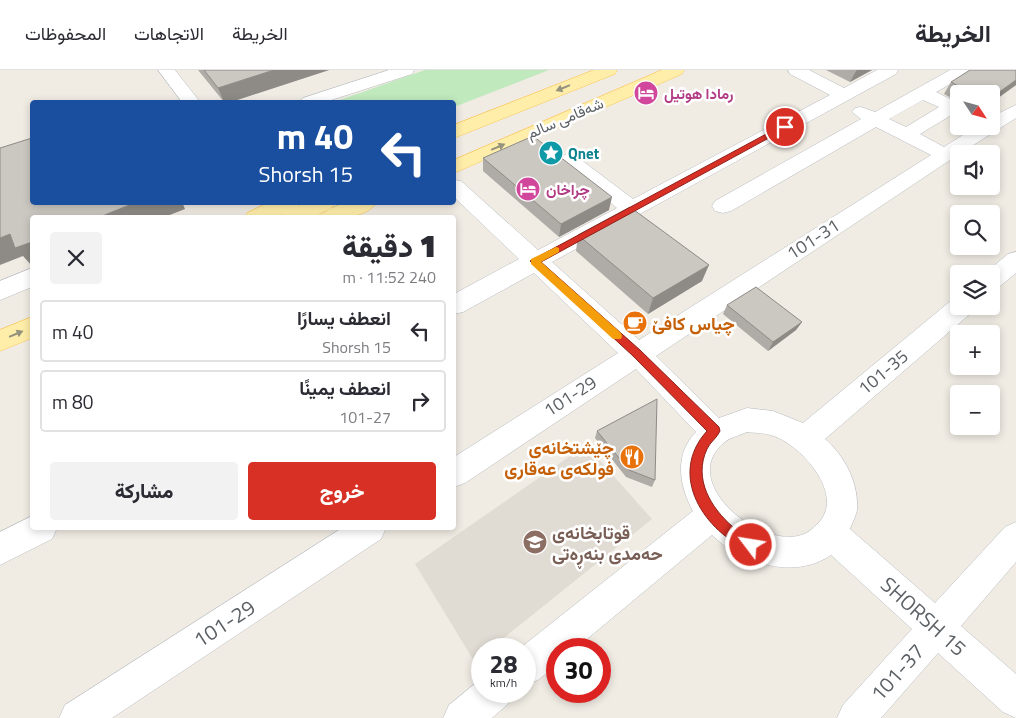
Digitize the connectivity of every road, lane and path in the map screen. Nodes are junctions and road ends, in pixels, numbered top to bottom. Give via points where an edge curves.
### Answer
1 (166, 70) edge
2 (406, 70) edge
3 (574, 70) edge
4 (608, 70) edge
5 (641, 70) edge
6 (676, 70) edge
7 (796, 70) edge
8 (890, 70) edge
9 (962, 70) edge
10 (921, 92) junction
11 (840, 97) junction
12 (189, 100) edge
13 (315, 100) edge
14 (1016, 110) edge
15 (874, 118) junction
16 (456, 119) edge
17 (1000, 120) edge
18 (456, 131) edge
19 (906, 135) junction
20 (976, 135) edge
21 (456, 147) edge
22 (944, 154) junction
23 (569, 160) dead end
24 (456, 166) edge
25 (456, 188) edge
26 (259, 205) edge
27 (283, 205) edge
28 (319, 205) edge
29 (360, 205) edge
30 (723, 206) dead end
31 (632, 209) junction
32 (242, 215) edge
33 (261, 215) edge
34 (298, 215) edge
35 (336, 215) edge
36 (1016, 260) edge
37 (534, 261) junction
38 (1000, 273) edge
39 (30, 278) edge
40 (0, 290) edge
41 (456, 304) edge
42 (30, 309) edge
43 (951, 315) edge
44 (0, 321) edge
45 (30, 329) edge
46 (0, 341) edge
47 (636, 353) junction
48 (714, 431) junction
49 (805, 438) junction
50 (456, 471) edge
51 (712, 515) junction
52 (36, 530) edge
53 (367, 530) edge
54 (832, 534) junction
55 (1016, 538) edge
56 (0, 549) edge
57 (938, 627) junction
58 (536, 658) edge
59 (1016, 699) edge
60 (480, 703) edge
61 (78, 718) edge
62 (462, 718) edge
63 (856, 718) edge

1 - 12 street
2 - 13 street
3 - 16 main road
4 -> 18 main road, شەقامی سالم
5 - 21 main road, شەقامی سالم
24 -> 6 main road, شەقامی سالم
7 - 11 street
8 - 11 street
9 - 10 street
10 - 15 street
10 - 19 street via 952,107
11 - 15 street
11 - 31 street
14 - 17 street, 101-31
15 - 19 street
15 - 30 street
19 - 22 street
20 - 22 street, 101-31
22 - 47 street, 101-31
23 - 31 street
25 - 37 street
26 - 32 main road
27 - 33 main road
28 - 34 main road
29 - 35 main road
31 - 37 street
36 - 38 street
37 - 41 street
37 - 47 street
39 - 40 street
42 - 44 main road
43 - 49 street, 101-35
46 -> 45 main road
47 - 48 street
47 - 50 street, 101-29
48 - 49 street via 730,423 748,420 780,426
48 - 51 street via 703,444 697,459 696,477 701,496
49 - 54 street via 823,455 836,474 842,496 841,516
51 - 54 street via 751,545 774,552 797,552 817,546
51 - 58 street
52 - 56 street
53 - 61 street, 101-29
54 - 57 street, SHORSH 15
55 - 57 street, 101-37
57 - 59 street, SHORSH 15
57 - 63 street, 101-37
60 - 62 street

